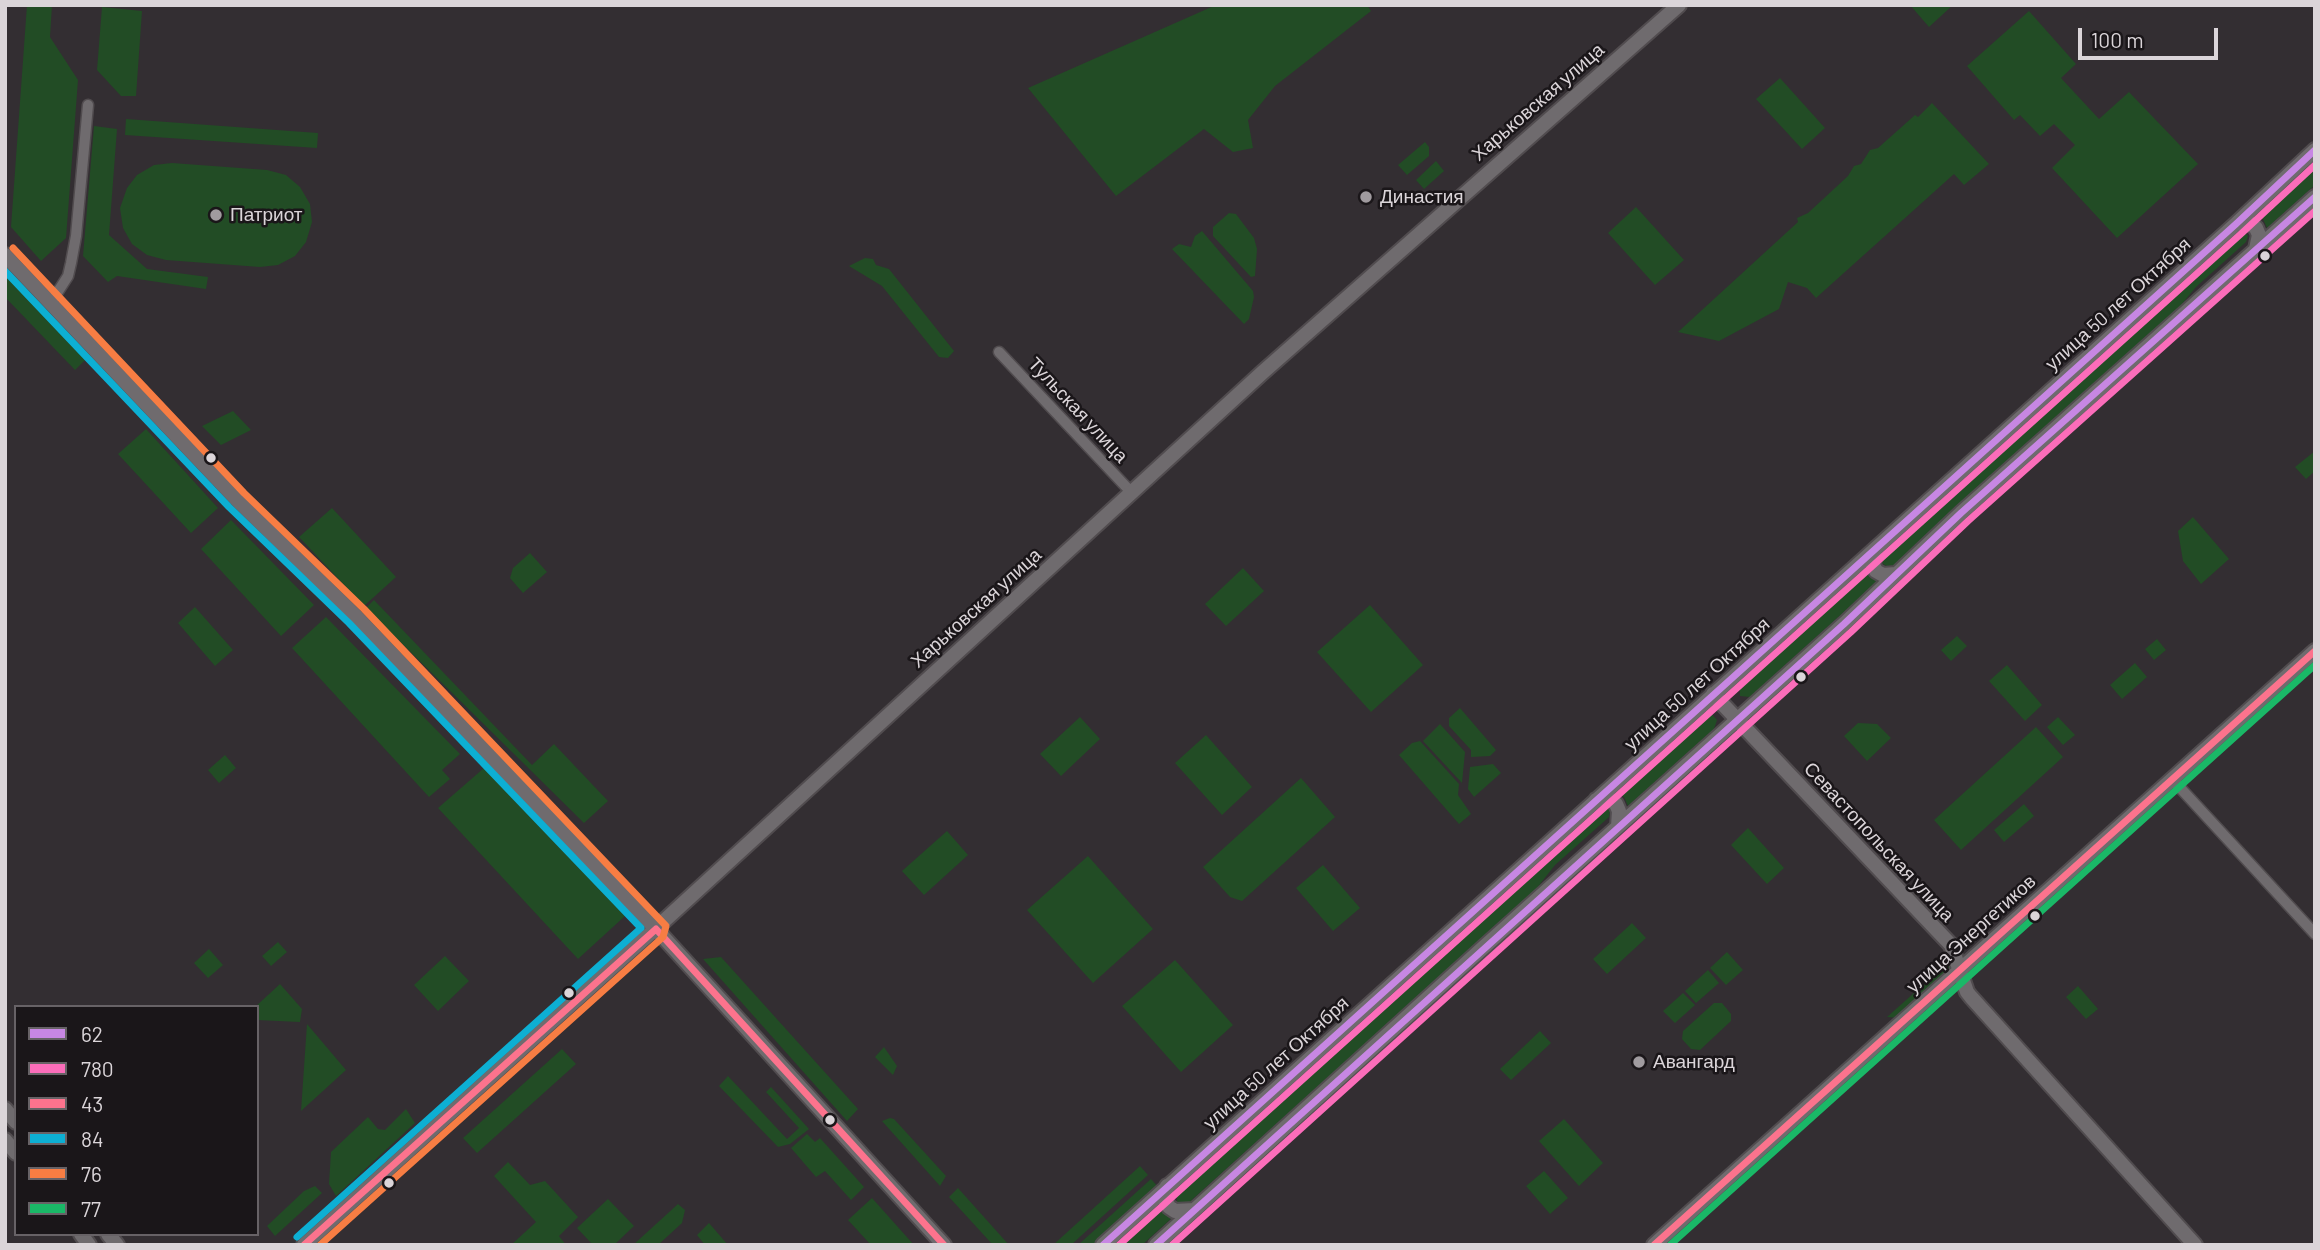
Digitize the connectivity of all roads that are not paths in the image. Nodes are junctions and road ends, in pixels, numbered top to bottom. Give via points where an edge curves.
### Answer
1 (1679, 5) edge
2 (88, 105) dead end
3 (2315, 150) edge
4 (2315, 197) edge
5 (2236, 224) junction
6 (2256, 249) junction
7 (5, 255) edge
8 (50, 304) junction
9 (999, 352) dead end
10 (1131, 492) junction
11 (1875, 550) junction
12 (1896, 574) junction
13 (2315, 651) edge
14 (1713, 694) junction
15 (1737, 720) junction
16 (2172, 779) junction
17 (1595, 800) junction
18 (1618, 827) junction
19 (656, 929) junction
20 (2315, 934) edge
21 (1960, 970) junction
22 (1167, 1186) junction
23 (1194, 1210) junction
24 (304, 1245) edge
25 (944, 1245) edge
26 (1103, 1245) edge
27 (1156, 1245) edge
28 (1654, 1245) edge
29 (2195, 1245) edge

1 - 10 street, Харьковская улица
2 - 8 street via 71,263
3 - 5 street, улица 50 лет Октября
4 - 6 street
5 - 6 street via 2250,223 2256,228
5 - 11 street, улица 50 лет Октября
6 - 12 street
7 - 8 street
8 - 19 street
9 - 10 street, Тульская улица
10 - 19 street, Харьковская улица
11 - 12 street via 1872,565 1876,571
11 - 14 street, улица 50 лет Октября
12 - 15 street
13 - 16 street, улица Энергетиков
14 - 15 street, Севастопольская улица
14 - 17 street, улица 50 лет Октября
15 - 18 street
15 - 21 street, Севастопольская улица via 1951,945
16 - 20 street
16 - 21 street, улица Энергетиков
17 - 18 street via 1616,804
17 - 22 street, улица 50 лет Октября
18 - 23 street
19 - 24 street, Харьковская улица
19 - 25 street
21 - 28 street, улица Энергетиков
21 - 29 street, Севастопольская улица via 1971,997
22 - 23 street via 1169,1207
22 - 26 street, улица 50 лет Октября
23 - 27 street

